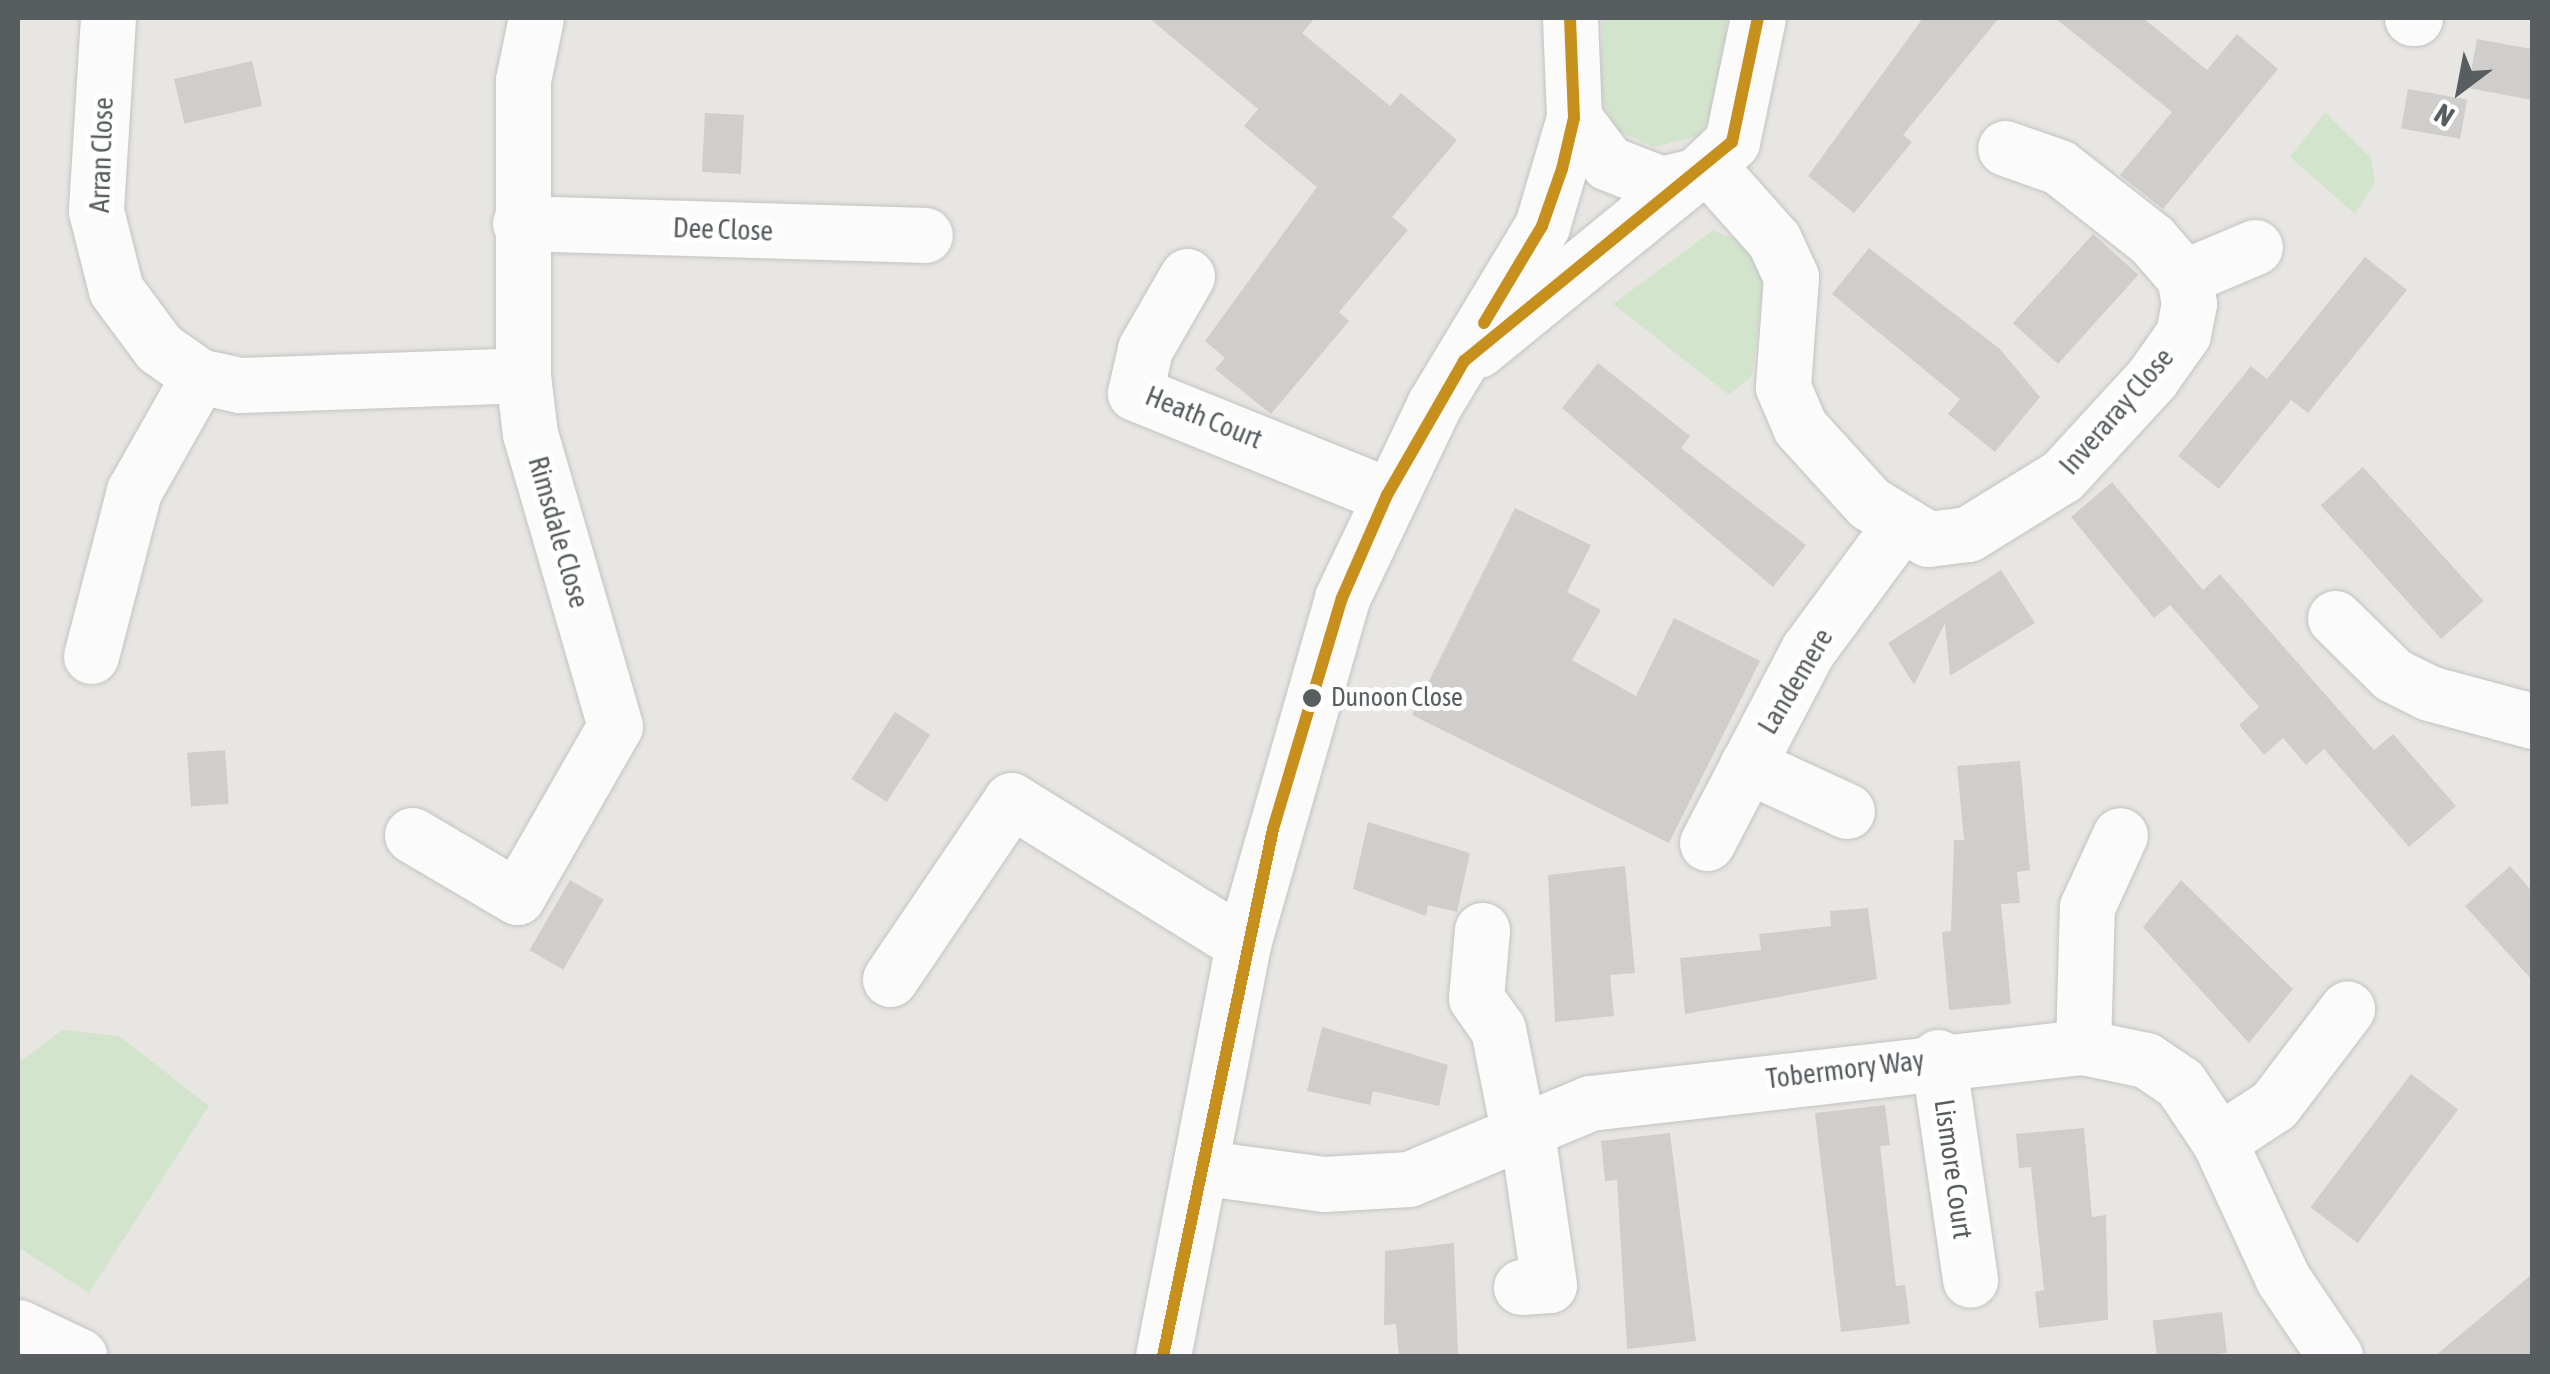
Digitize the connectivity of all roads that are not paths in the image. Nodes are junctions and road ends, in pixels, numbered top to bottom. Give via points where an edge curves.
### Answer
1 (108, 18) edge
2 (536, 18) edge
3 (1530, 18) edge
4 (1570, 18) edge
5 (1764, 26) edge
6 (1572, 101) junction
7 (2005, 148) dead end
8 (1696, 175) junction
9 (520, 223) junction
10 (925, 235) dead end
11 (2255, 248) dead end
12 (1187, 276) dead end
13 (2184, 276) junction
14 (1464, 361) junction
15 (522, 375) junction
16 (199, 376) junction
17 (1387, 496) junction
18 (1898, 528) junction
19 (2335, 618) dead end
20 (91, 656) dead end
21 (2532, 720) edge
22 (1747, 764) junction
23 (1847, 811) dead end
24 (412, 834) dead end
25 (2120, 834) dead end
26 (1707, 843) dead end
27 (1482, 930) dead end
28 (1243, 944) junction
29 (890, 979) dead end
30 (2347, 1008) dead end
31 (2083, 1047) junction
32 (1938, 1058) junction
33 (1522, 1127) junction
34 (2219, 1141) junction
35 (1205, 1168) junction
36 (1970, 1280) dead end
37 (1521, 1287) dead end
38 (18, 1327) edge
39 (80, 1356) edge
40 (1163, 1356) edge
41 (2335, 1356) edge

1 - 16 street, Arran Close via 96,211 105,259 159,348
2 - 9 street, Rimsdale Close via 523,80
3 - 6 street
4 - 6 street
5 - 8 street via 1744,114
6 - 8 street via 1608,164 1636,180
6 - 14 street via 1542,226
7 - 13 street via 2059,167
8 - 14 street
8 - 18 street via 1774,240 1791,277 1787,406
9 - 10 street, Dee Close
9 - 15 street, Rimsdale Close
11 - 13 street
12 - 17 street, Heath Court via 1145,349 1135,394
13 - 18 street, Inveraray Close via 2183,334 2062,476 1968,534 1928,539
14 - 17 street
15 - 16 street, Arran Close via 259,385
15 - 24 street, Rimsdale Close via 530,434 614,726 517,898
16 - 20 street via 134,491
17 - 28 street via 1342,598
18 - 22 street, Landemere via 1808,650
19 - 21 street via 2393,675 2428,694
22 - 23 street
22 - 26 street, Landemere
25 - 31 street via 2087,907
27 - 33 street via 1476,998 1498,1029
28 - 29 street via 1017,788
28 - 35 street
30 - 34 street via 2274,1104
31 - 32 street, Tobermory Way
31 - 34 street, Tobermory Way via 2146,1060 2180,1083
32 - 33 street, Tobermory Way via 1643,1094
32 - 36 street, Lismore Court
33 - 35 street, Tobermory Way via 1410,1179 1369,1184
33 - 37 street via 1550,1285
34 - 41 street, Tobermory Way via 2283,1279
35 - 40 street
38 - 39 street

